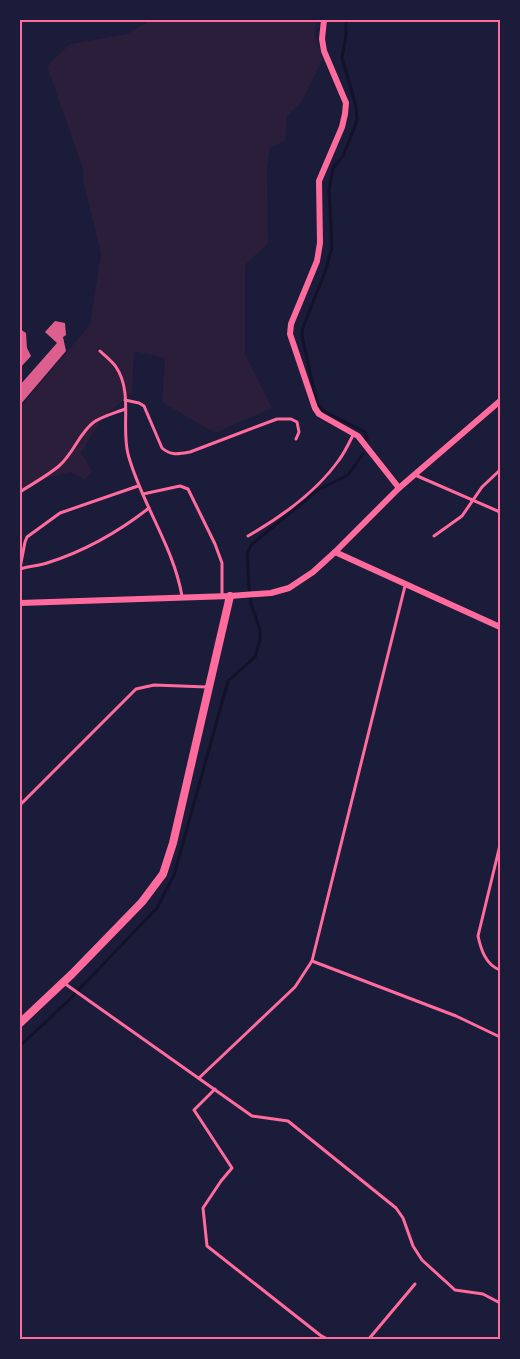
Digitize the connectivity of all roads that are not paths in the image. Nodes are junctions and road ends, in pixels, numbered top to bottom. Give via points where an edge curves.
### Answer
1 (324, 20) edge
2 (100, 351) dead end
3 (125, 400) junction
4 (501, 401) edge
5 (125, 410) junction
6 (354, 433) junction
7 (296, 439) dead end
8 (501, 470) edge
9 (415, 475) junction
10 (138, 486) junction
11 (399, 488) junction
12 (20, 492) edge
13 (143, 494) junction
14 (473, 501) junction
15 (149, 508) junction
16 (501, 512) edge
17 (248, 536) dead end
18 (434, 536) dead end
19 (335, 552) junction
20 (20, 569) edge
21 (405, 584) junction
22 (226, 596) junction
23 (182, 598) junction
24 (20, 603) edge
25 (501, 627) edge
26 (209, 687) junction
27 (20, 805) edge
28 (501, 845) edge
29 (312, 961) junction
30 (501, 970) edge
31 (63, 982) junction
32 (20, 1023) edge
33 (501, 1037) edge
34 (199, 1078) junction
35 (214, 1089) junction
36 (415, 1284) dead end
37 (501, 1303) edge
38 (329, 1340) edge
39 (368, 1340) edge

1 - 6 street via 324,51 346,103 345,114 319,182 317,261 290,334 315,408
2 - 3 lane via 121,376
3 - 5 lane
3 - 7 lane via 144,406 162,448 176,455 277,419 297,422
4 - 9 street
5 - 10 lane via 127,450
5 - 12 lane via 92,423 72,453
6 - 11 street
6 - 17 lane via 339,460 317,484
8 - 14 lane
9 - 11 street
9 - 14 lane
10 - 13 lane
10 - 20 lane via 60,513 27,537
11 - 19 street
13 - 15 lane
13 - 22 lane via 180,486 188,489 222,563
14 - 16 lane
14 - 18 lane via 462,516
15 - 20 lane via 124,528 87,548
15 - 23 lane via 175,564
19 - 21 street
19 - 22 street via 289,588
21 - 25 street
21 - 29 lane
22 - 23 street
22 - 26 street
23 - 24 street
26 - 27 lane via 154,685 136,690
26 - 31 street via 163,874 142,902
28 - 30 lane via 478,936 486,959
29 - 33 lane
29 - 34 lane via 296,987
31 - 32 street
31 - 34 lane
34 - 35 lane
35 - 37 lane via 252,1116 288,1121 396,1208 422,1260 455,1290 483,1294
35 - 38 lane via 194,1110 232,1168 203,1208 207,1246
36 - 39 lane

